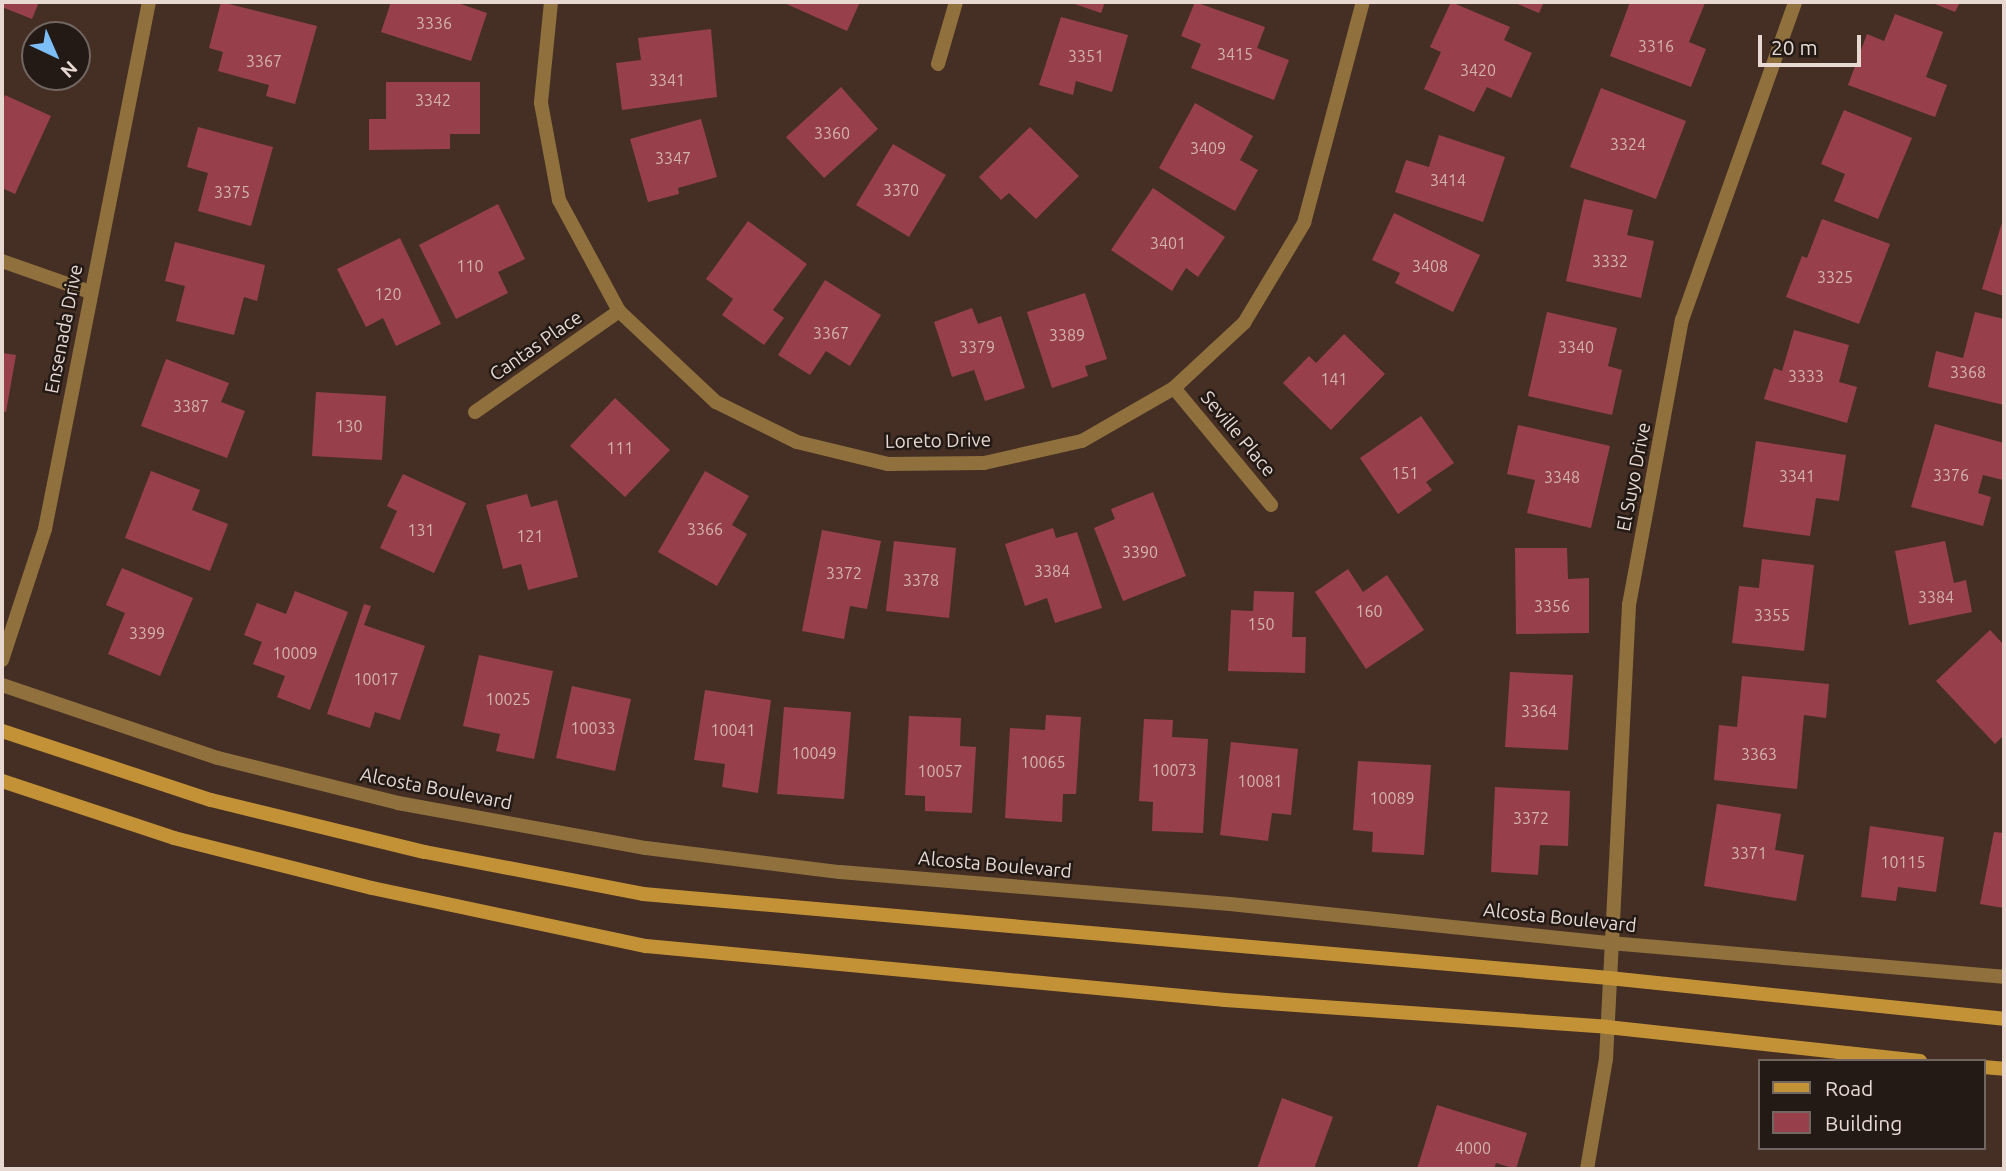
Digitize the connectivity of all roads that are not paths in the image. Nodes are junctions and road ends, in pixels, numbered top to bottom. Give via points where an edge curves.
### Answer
1 (149, 2) edge
2 (551, 2) edge
3 (956, 2) edge
4 (1363, 2) edge
5 (1795, 2) edge
6 (938, 64) dead end
7 (2, 261) edge
8 (90, 292) junction
9 (620, 311) junction
10 (1174, 387) junction
11 (475, 412) dead end
12 (1271, 505) dead end
13 (2, 660) edge
14 (2, 685) edge
15 (2, 731) edge
16 (2, 781) edge
17 (1611, 943) junction
18 (1609, 978) junction
19 (2004, 978) edge
20 (2004, 1019) edge
21 (1607, 1027) junction
22 (1902, 1059) edge
23 (1985, 1067) edge
24 (2004, 1069) edge
25 (1587, 1169) edge

1 - 8 street, Ensenada Drive
2 - 9 street, Loreto Drive via 541,103 559,200
3 - 6 street
4 - 10 street, Loreto Drive via 1304,223 1244,323
5 - 17 street, El Suyo Drive via 1682,320 1629,605
7 - 8 street
8 - 13 street, Ensenada Drive via 45,529
9 - 10 street, Loreto Drive via 716,402 797,442 888,464 985,463 1083,441
9 - 11 street, Cantas Place
10 - 12 street, Seville Place
14 - 17 street, Alcosta Boulevard via 218,758 398,803 646,848 840,872 1230,904
15 - 18 main road via 211,800 425,852 643,894
16 - 21 main road via 174,838 372,888 646,946 1225,1000
17 - 18 street, El Suyo Drive
17 - 19 street, Alcosta Boulevard
18 - 20 main road
18 - 21 street, El Suyo Drive
21 - 22 main road
21 - 25 street, El Suyo Drive
23 - 24 main road

